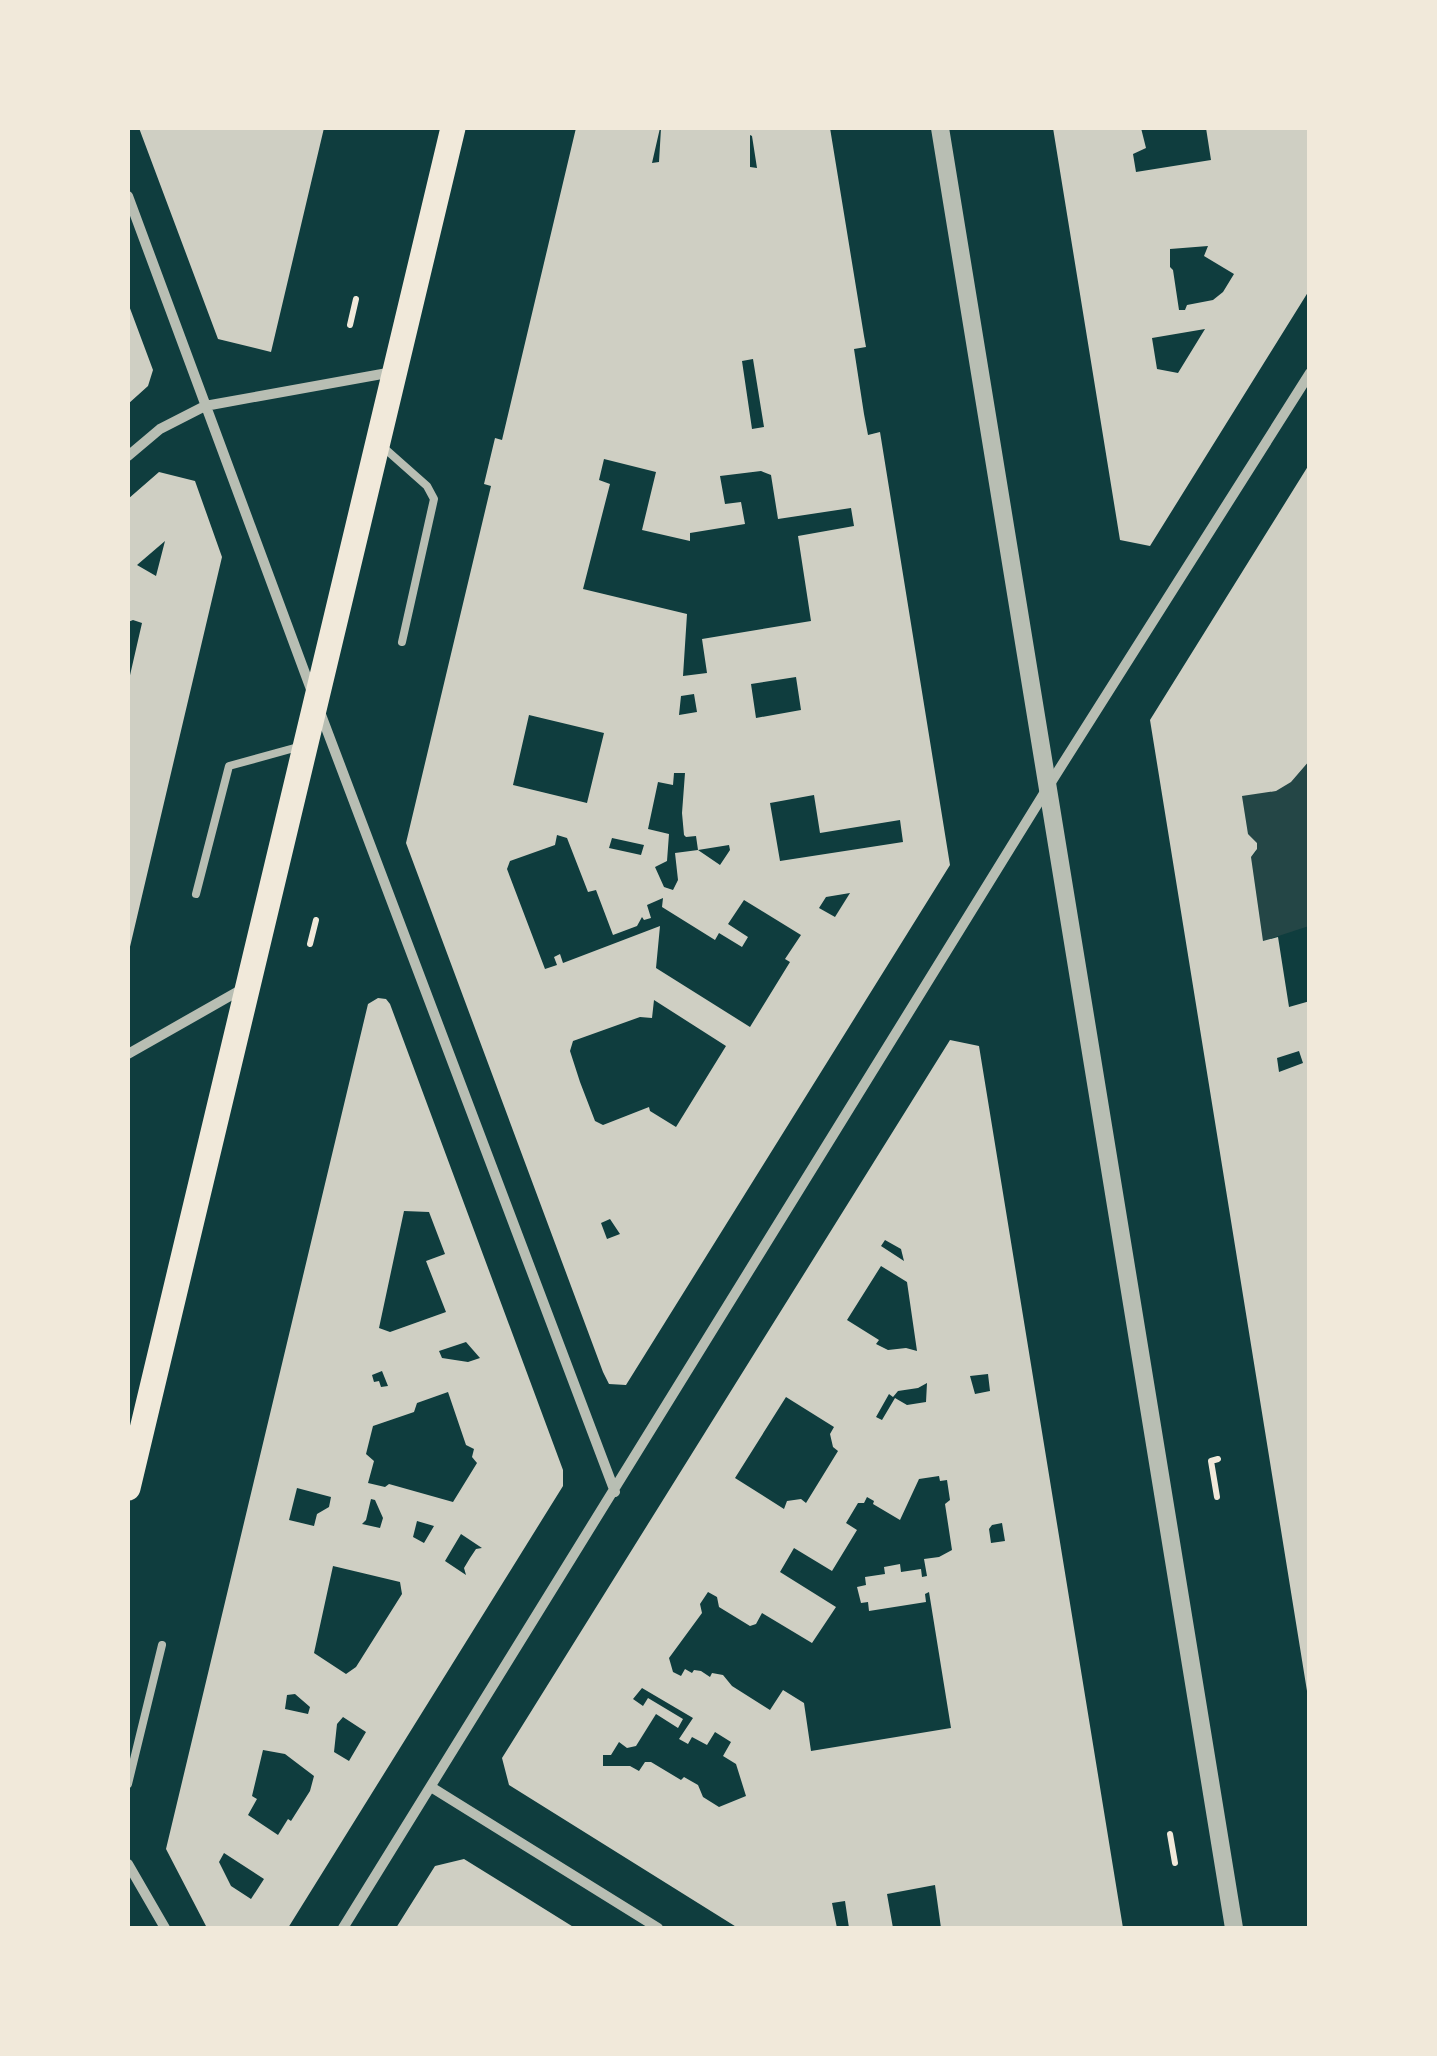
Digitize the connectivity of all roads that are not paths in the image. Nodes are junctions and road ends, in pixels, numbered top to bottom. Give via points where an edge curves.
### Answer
1 (453, 128) edge
2 (940, 128) edge
3 (128, 196) edge
4 (395, 372) junction
5 (1310, 374) edge
6 (205, 406) junction
7 (379, 443) junction
8 (128, 456) edge
9 (402, 642) dead end
10 (317, 704) junction
11 (307, 744) junction
12 (1048, 788) junction
13 (196, 894) dead end
14 (248, 986) junction
15 (128, 1054) edge
16 (128, 1488) edge
17 (615, 1492) junction
18 (162, 1645) dead end
19 (128, 1784) edge
20 (431, 1786) junction
21 (128, 1864) edge
22 (164, 1928) edge
23 (343, 1928) edge
24 (658, 1928) edge
25 (1234, 1928) edge

1 - 4 main road
2 - 12 street
3 - 6 street
4 - 6 street
4 - 7 main road
5 - 12 street
6 - 8 street via 160,428
6 - 10 street
7 - 9 lane via 434,499
7 - 10 main road
10 - 11 main road
10 - 17 street
11 - 13 lane via 229,766
11 - 14 main road
12 - 17 street
12 - 25 street
14 - 15 street
14 - 16 main road
17 - 20 street
18 - 19 lane
20 - 23 street
20 - 24 street
21 - 22 street

